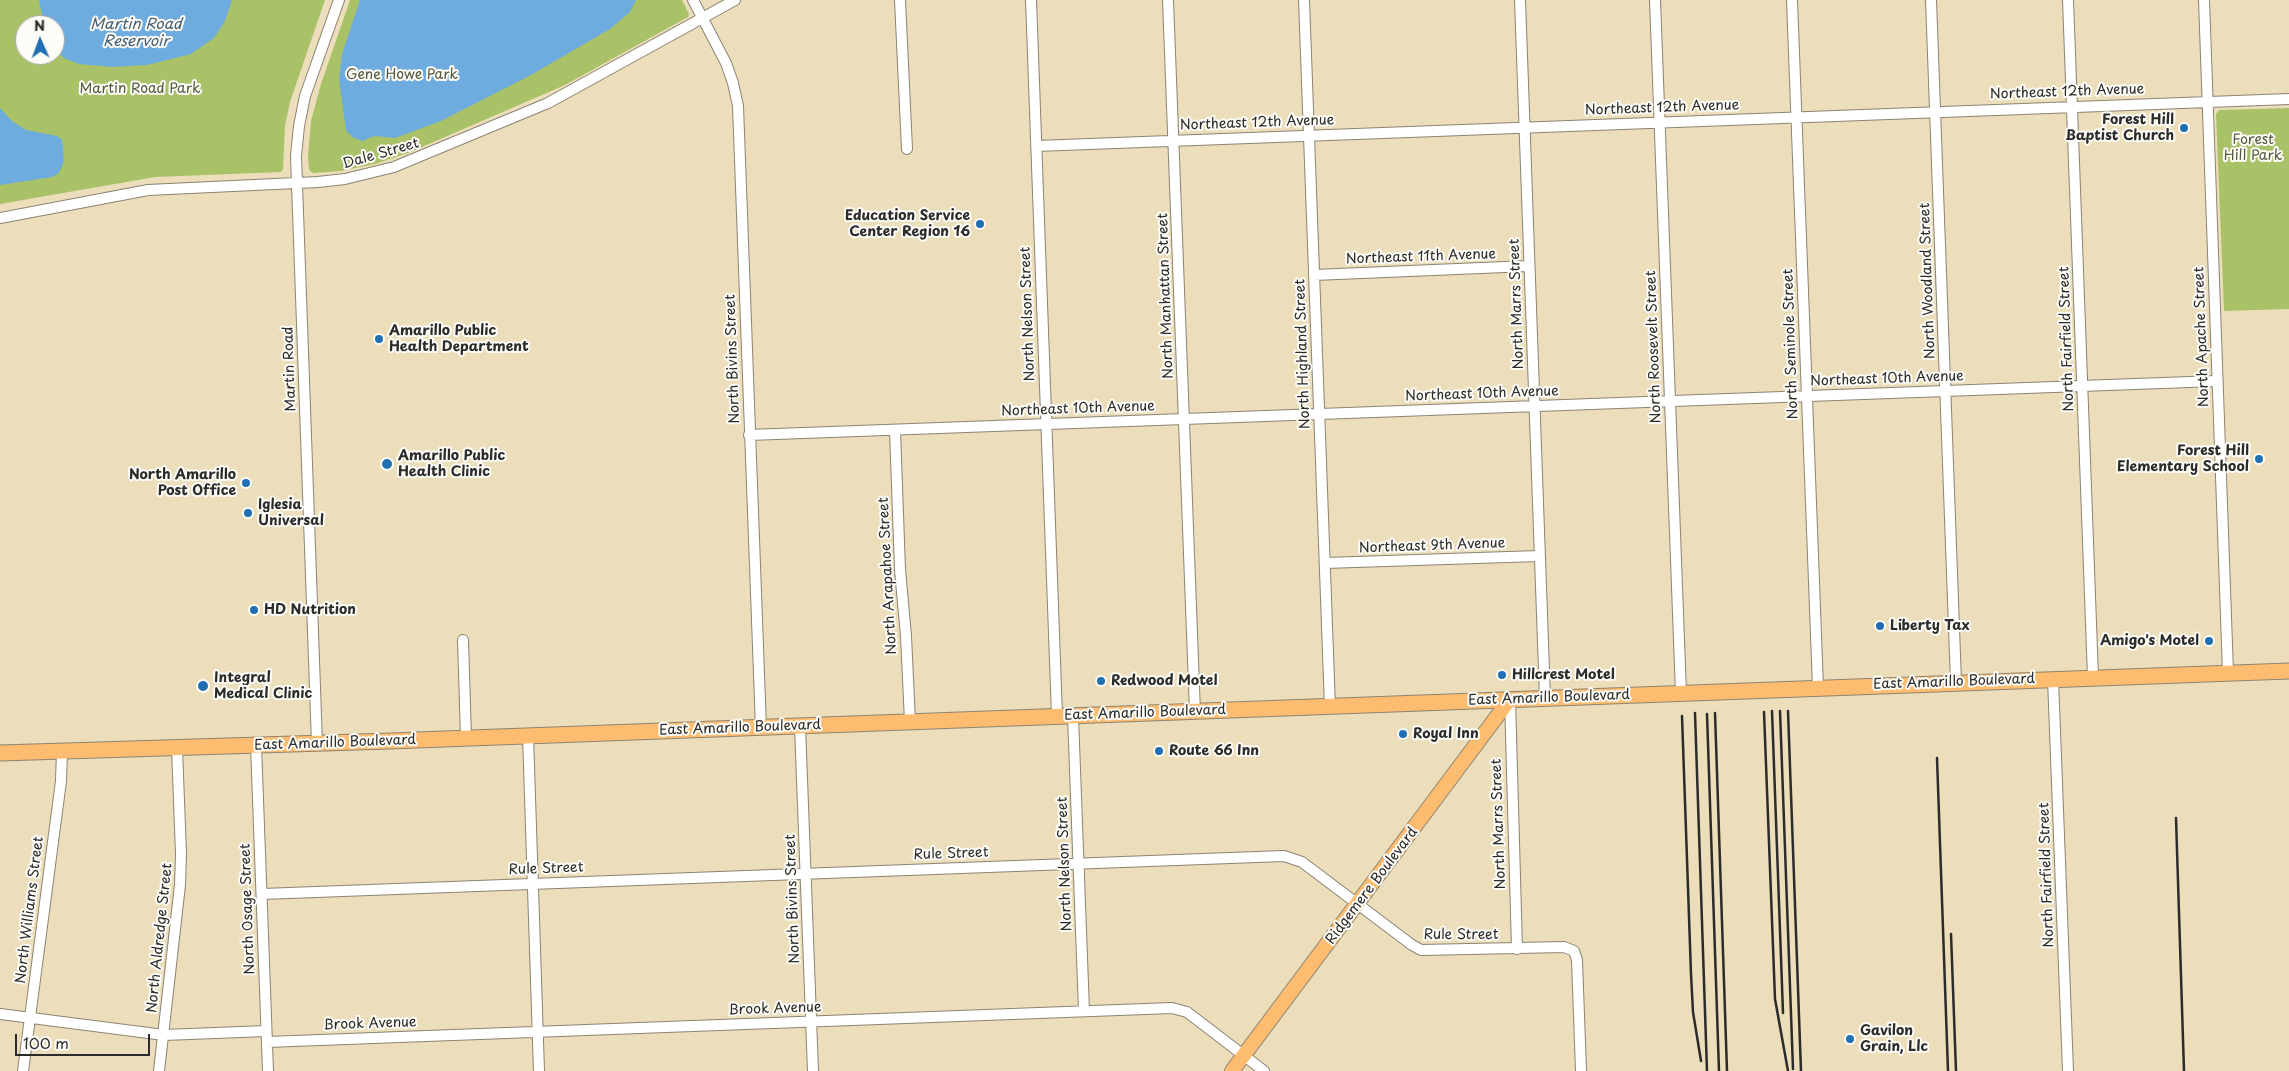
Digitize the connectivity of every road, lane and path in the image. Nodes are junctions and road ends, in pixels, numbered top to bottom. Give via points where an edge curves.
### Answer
1 (339, 0) edge
2 (693, 0) edge
3 (735, 0) edge
4 (900, 0) edge
5 (1031, 0) edge
6 (1168, 0) edge
7 (1304, 0) edge
8 (1520, 0) edge
9 (1655, 0) edge
10 (1792, 0) edge
11 (1931, 0) edge
12 (2068, 0) edge
13 (2204, 0) edge
14 (703, 18) junction
15 (2289, 99) edge
16 (2207, 102) junction
17 (2072, 106) junction
18 (1935, 111) junction
19 (1797, 117) junction
20 (1660, 122) junction
21 (1524, 126) junction
22 (1309, 134) junction
23 (1174, 140) junction
24 (1036, 146) junction
25 (907, 148) dead end
26 (297, 183) junction
27 (0, 218) edge
28 (1529, 266) junction
29 (1314, 274) junction
30 (2217, 381) junction
31 (2083, 386) junction
32 (1946, 390) junction
33 (1807, 396) junction
34 (1669, 401) junction
35 (1534, 406) junction
36 (1318, 414) junction
37 (1184, 419) junction
38 (1046, 424) junction
39 (895, 430) junction
40 (749, 435) junction
41 (1539, 556) junction
42 (1325, 563) junction
43 (462, 640) dead end
44 (2289, 670) edge
45 (2228, 672) junction
46 (2093, 677) junction
47 (2053, 679) junction
48 (1956, 682) junction
49 (1818, 688) junction
50 (1681, 693) junction
51 (1545, 698) junction
52 (1510, 699) junction
53 (1330, 707) junction
54 (1196, 712) junction
55 (1057, 716) junction
56 (1073, 716) junction
57 (910, 722) junction
58 (800, 726) junction
59 (761, 728) junction
60 (528, 736) junction
61 (466, 738) junction
62 (317, 744) junction
63 (256, 745) junction
64 (177, 748) junction
65 (62, 752) junction
66 (0, 753) edge
67 (1078, 864) junction
68 (805, 873) junction
69 (532, 884) junction
70 (262, 894) junction
71 (1358, 905) junction
72 (1517, 949) junction
73 (1084, 1011) junction
74 (0, 1014) edge
75 (30, 1018) junction
76 (811, 1022) junction
77 (538, 1031) junction
78 (164, 1035) junction
79 (267, 1036) junction
80 (1244, 1055) junction
81 (23, 1071) edge
82 (159, 1071) edge
83 (268, 1071) edge
84 (539, 1071) edge
85 (813, 1071) edge
86 (1232, 1071) edge
87 (1264, 1071) edge
88 (1581, 1071) edge
89 (2068, 1071) edge

1 - 26 street, Martin Road via 302,110 297,143
2 - 14 street, North Bivins Street
3 - 14 street, Dale Street
4 - 25 street
5 - 24 street, North Nelson Street
6 - 23 street, North Manhattan Street
7 - 22 street, North Highland Street
8 - 21 street, North Marrs Street
9 - 20 street, North Roosevelt Street
10 - 19 street, North Seminole Street
11 - 18 street, North Woodland Street
12 - 17 street, North Fairfield Street
13 - 16 street, North Apache Street
14 - 26 street, Dale Street via 548,103 423,157 358,177
14 - 40 street, North Bivins Street via 730,72 738,106
15 - 16 street, Northeast 12th Avenue
16 - 17 street, Northeast 12th Avenue
16 - 30 street, North Apache Street
17 - 18 street, Northeast 12th Avenue
17 - 31 street, North Fairfield Street
18 - 19 street, Northeast 12th Avenue
18 - 32 street, North Woodland Street
19 - 20 street, Northeast 12th Avenue
19 - 33 street, North Seminole Street
20 - 21 street, Northeast 12th Avenue
20 - 34 street, North Roosevelt Street
21 - 22 street, Northeast 12th Avenue
21 - 28 street, North Marrs Street
22 - 23 street, Northeast 12th Avenue
22 - 29 street, North Highland Street
23 - 24 street, Northeast 12th Avenue
23 - 37 street, North Manhattan Street
24 - 38 street, North Nelson Street
26 - 27 street, Dale Street via 156,190
26 - 62 street, Martin Road
28 - 29 street, Northeast 11th Avenue
28 - 35 street, North Marrs Street
29 - 36 street, North Highland Street
30 - 31 street, Northeast 10th Avenue
30 - 45 street, North Apache Street
31 - 32 street, Northeast 10th Avenue
31 - 46 street, North Fairfield Street
32 - 33 street, Northeast 10th Avenue
32 - 48 street, North Woodland Street
33 - 34 street, Northeast 10th Avenue
33 - 49 street, North Seminole Street
34 - 35 street, Northeast 10th Avenue
34 - 50 street, North Roosevelt Street
35 - 36 street, Northeast 10th Avenue
35 - 41 street, North Marrs Street
36 - 37 street, Northeast 10th Avenue
36 - 42 street, North Highland Street
37 - 38 street, Northeast 10th Avenue
37 - 54 street, North Manhattan Street
38 - 39 street, Northeast 10th Avenue
38 - 55 street, North Nelson Street
39 - 40 street, Northeast 10th Avenue
39 - 57 street, North Arapahoe Street
40 - 59 street, North Bivins Street
41 - 42 street, Northeast 9th Avenue
41 - 51 street, North Marrs Street
42 - 53 street, North Highland Street
43 - 61 street
44 - 45 highway, East Amarillo Boulevard
45 - 46 highway, East Amarillo Boulevard
46 - 47 highway, East Amarillo Boulevard
47 - 48 highway, East Amarillo Boulevard
47 - 89 street, North Fairfield Street
48 - 49 highway, East Amarillo Boulevard
49 - 50 highway, East Amarillo Boulevard
50 - 51 highway, East Amarillo Boulevard
51 - 52 highway, East Amarillo Boulevard
52 - 53 highway, East Amarillo Boulevard
52 - 71 main road, Ridgemere Boulevard
52 - 72 street, North Marrs Street
53 - 54 highway, East Amarillo Boulevard
54 - 56 highway, East Amarillo Boulevard
55 - 56 highway, East Amarillo Boulevard
55 - 57 highway, East Amarillo Boulevard
56 - 67 street, North Nelson Street
57 - 58 highway, East Amarillo Boulevard
58 - 59 highway, East Amarillo Boulevard
58 - 68 street, North Bivins Street
59 - 60 highway, East Amarillo Boulevard
60 - 61 highway, East Amarillo Boulevard
60 - 69 street
61 - 62 highway, East Amarillo Boulevard
62 - 63 highway, East Amarillo Boulevard
63 - 64 highway, East Amarillo Boulevard
63 - 70 street, North Osage Street
64 - 65 highway, East Amarillo Boulevard
64 - 78 street, North Aldredge Street via 180,885
65 - 66 highway, East Amarillo Boulevard
65 - 75 street, North Williams Street
67 - 68 street, Rule Street
67 - 71 street, Rule Street via 1284,856 1302,862
67 - 73 street, North Nelson Street
68 - 69 street, Rule Street
68 - 76 street, North Bivins Street
69 - 70 street, Rule Street
69 - 77 street
70 - 79 street, North Osage Street
71 - 72 street, Rule Street via 1421,950
71 - 80 main road, Ridgemere Boulevard
72 - 88 street, Rule Street via 1570,948 1577,955
73 - 76 street, Brook Avenue
73 - 80 street, Brook Avenue via 1182,1009
74 - 75 street, Brook Avenue
75 - 78 street, Brook Avenue
75 - 81 street, North Williams Street
76 - 77 street, Brook Avenue
76 - 85 street, North Bivins Street
77 - 79 street, Brook Avenue
77 - 84 street
78 - 79 street, Brook Avenue
78 - 82 street, North Aldredge Street
79 - 83 street, North Osage Street
80 - 86 main road, Ridgemere Boulevard
80 - 87 street, Brook Avenue

